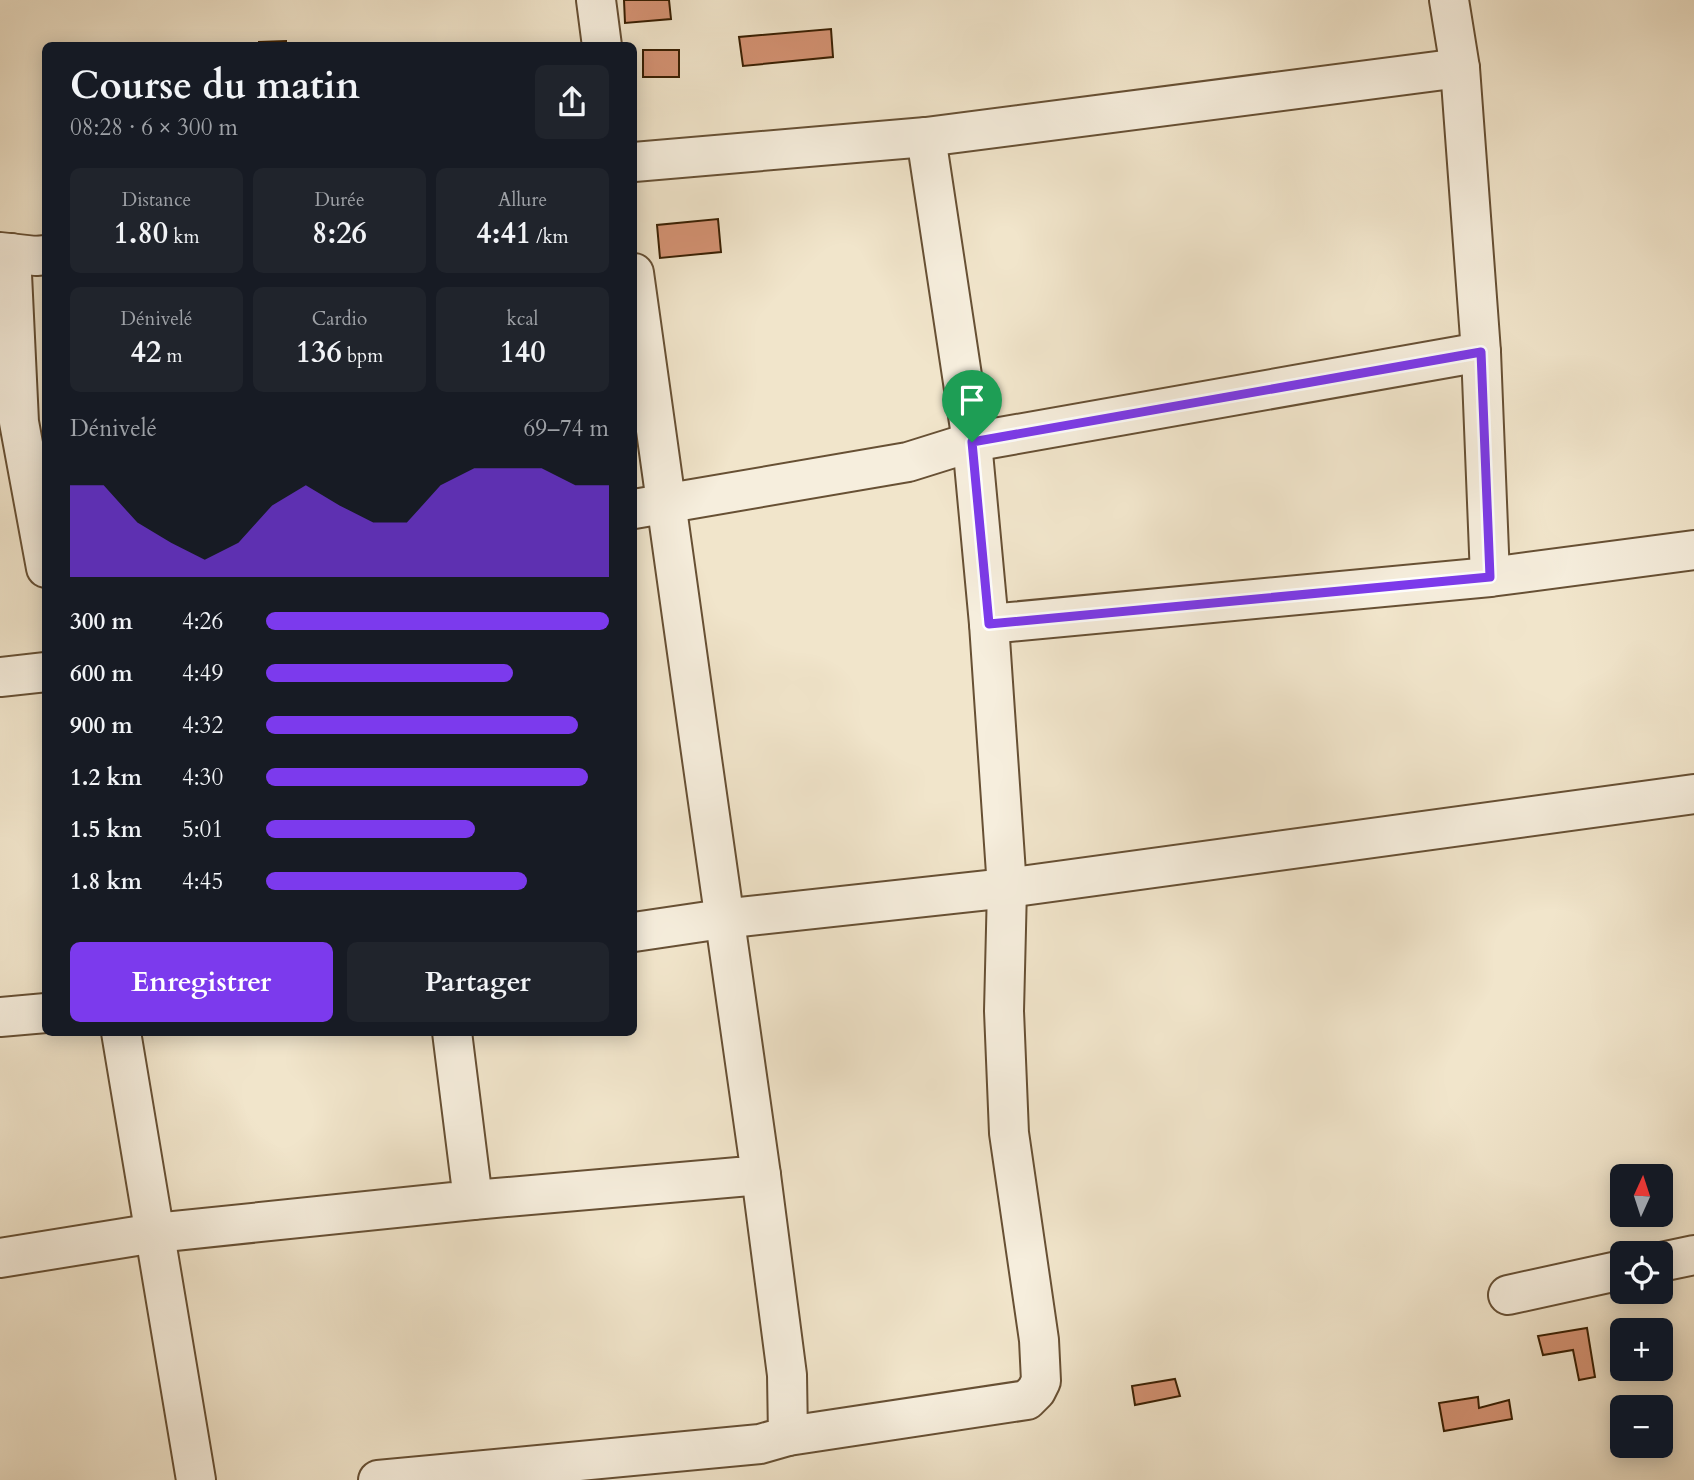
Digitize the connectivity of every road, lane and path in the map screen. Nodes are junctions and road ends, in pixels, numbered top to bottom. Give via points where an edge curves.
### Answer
1 (596, 0) edge
2 (1449, 0) edge
3 (601, 42) edge
4 (1460, 68) junction
5 (926, 137) junction
6 (637, 162) edge
7 (19, 253) edge
8 (637, 317) edge
9 (1481, 352) junction
10 (9, 423) edge
11 (972, 442) junction
12 (650, 506) edge
13 (1694, 550) edge
14 (42, 552) edge
15 (1490, 577) junction
16 (989, 624) junction
17 (42, 672) edge
18 (0, 677) edge
19 (1694, 794) edge
20 (1007, 888) junction
21 (722, 919) junction
22 (637, 932) edge
23 (42, 1013) edge
24 (0, 1017) edge
25 (122, 1036) edge
26 (452, 1036) edge
27 (761, 1175) junction
28 (473, 1200) junction
29 (155, 1233) junction
30 (1694, 1255) edge
31 (0, 1258) edge
32 (1673, 1259) edge
33 (1610, 1273) edge
34 (1508, 1295) dead end
35 (788, 1436) junction
36 (196, 1480) edge
37 (378, 1480) edge

1 - 3 street
2 - 4 street
4 - 5 street
4 - 9 street
5 - 6 street
5 - 11 street
7 - 10 street
8 - 12 street
9 - 11 street
9 - 15 street
10 - 14 street
11 - 12 street via 908,463
11 - 16 street
12 - 21 street
13 - 15 street
15 - 16 street
16 - 20 street
17 - 18 street
19 - 20 street
20 - 21 street
20 - 35 street via 1004,1012 1009,1133 1041,1381 1027,1400
21 - 22 street
21 - 27 street
23 - 24 street
25 - 29 street
26 - 28 street
27 - 28 street
27 - 35 street via 787,1375
28 - 29 street
29 - 31 street
29 - 36 street
30 - 32 street
33 - 34 street
35 - 37 street via 760,1444

